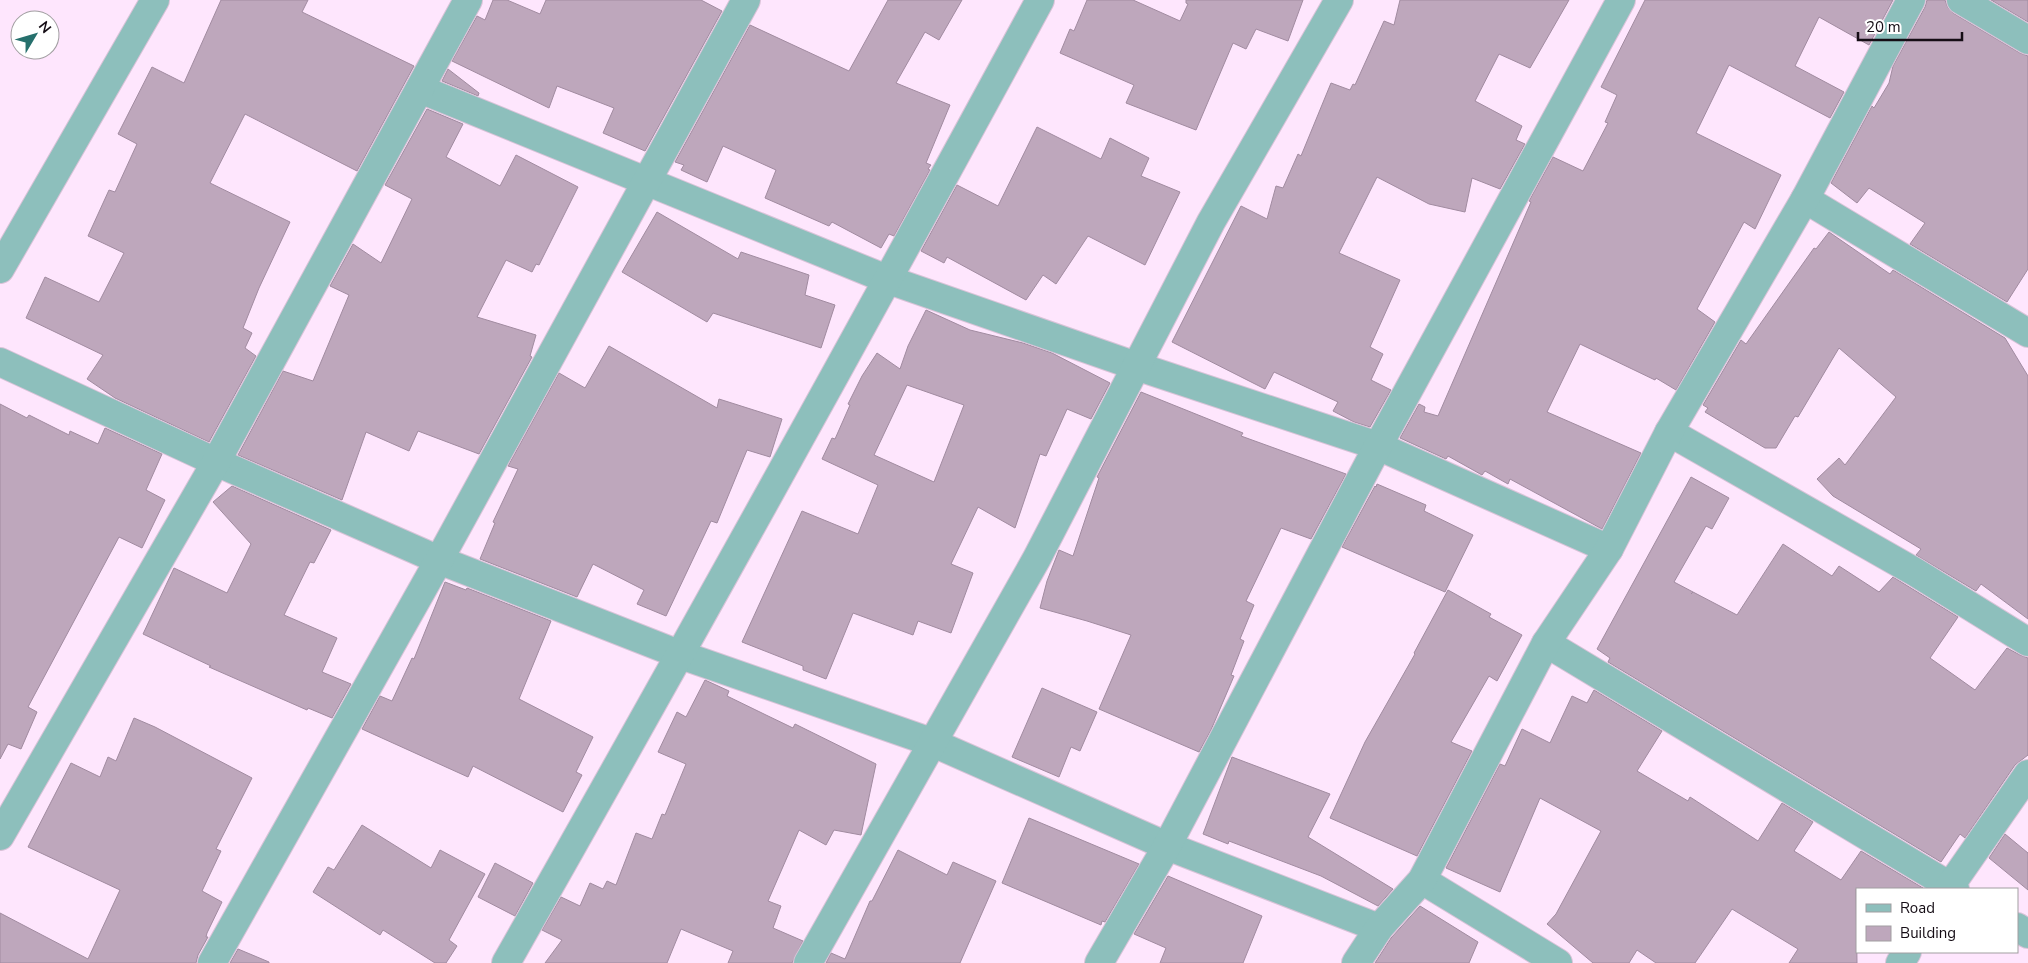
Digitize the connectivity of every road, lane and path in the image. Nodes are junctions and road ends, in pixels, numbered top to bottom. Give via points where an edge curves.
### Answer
1 (155, 0) edge
2 (468, 0) edge
3 (746, 0) edge
4 (1040, 0) edge
5 (1339, 0) edge
6 (1621, 0) edge
7 (1911, 0) edge
8 (1962, 0) edge
9 (2028, 40) edge
10 (420, 89) junction
11 (645, 181) junction
12 (1805, 199) junction
13 (0, 269) edge
14 (888, 280) junction
15 (2028, 333) edge
16 (0, 362) edge
17 (1136, 366) junction
18 (1668, 432) junction
19 (1378, 446) junction
20 (216, 462) junction
21 (1609, 548) junction
22 (439, 560) junction
23 (2028, 642) edge
24 (1546, 643) junction
25 (681, 655) junction
26 (931, 742) junction
27 (2028, 774) edge
28 (0, 836) edge
29 (1167, 846) junction
30 (1422, 880) junction
31 (1951, 888) edge
32 (1379, 928) junction
33 (212, 963) edge
34 (506, 963) edge
35 (808, 963) edge
36 (1099, 963) edge
37 (1356, 963) edge
38 (1558, 963) edge

1 - 13 street
2 - 10 street
3 - 11 street
4 - 14 street
5 - 17 street via 1211,222
6 - 19 street
7 - 12 street
8 - 9 street
10 - 11 street
10 - 20 street
11 - 14 street
11 - 22 street
12 - 15 street
12 - 18 street
14 - 17 street
14 - 25 street
16 - 20 street
17 - 19 street
17 - 26 street via 1037,558
18 - 21 street
18 - 23 street via 1915,572
19 - 21 street
19 - 29 street
20 - 22 street
20 - 28 street
21 - 24 street
22 - 25 street
22 - 33 street
24 - 30 street
24 - 31 street
25 - 26 street
25 - 34 street
26 - 29 street
26 - 35 street
27 - 31 street
29 - 32 street
29 - 36 street
30 - 32 street
30 - 38 street
32 - 37 street

